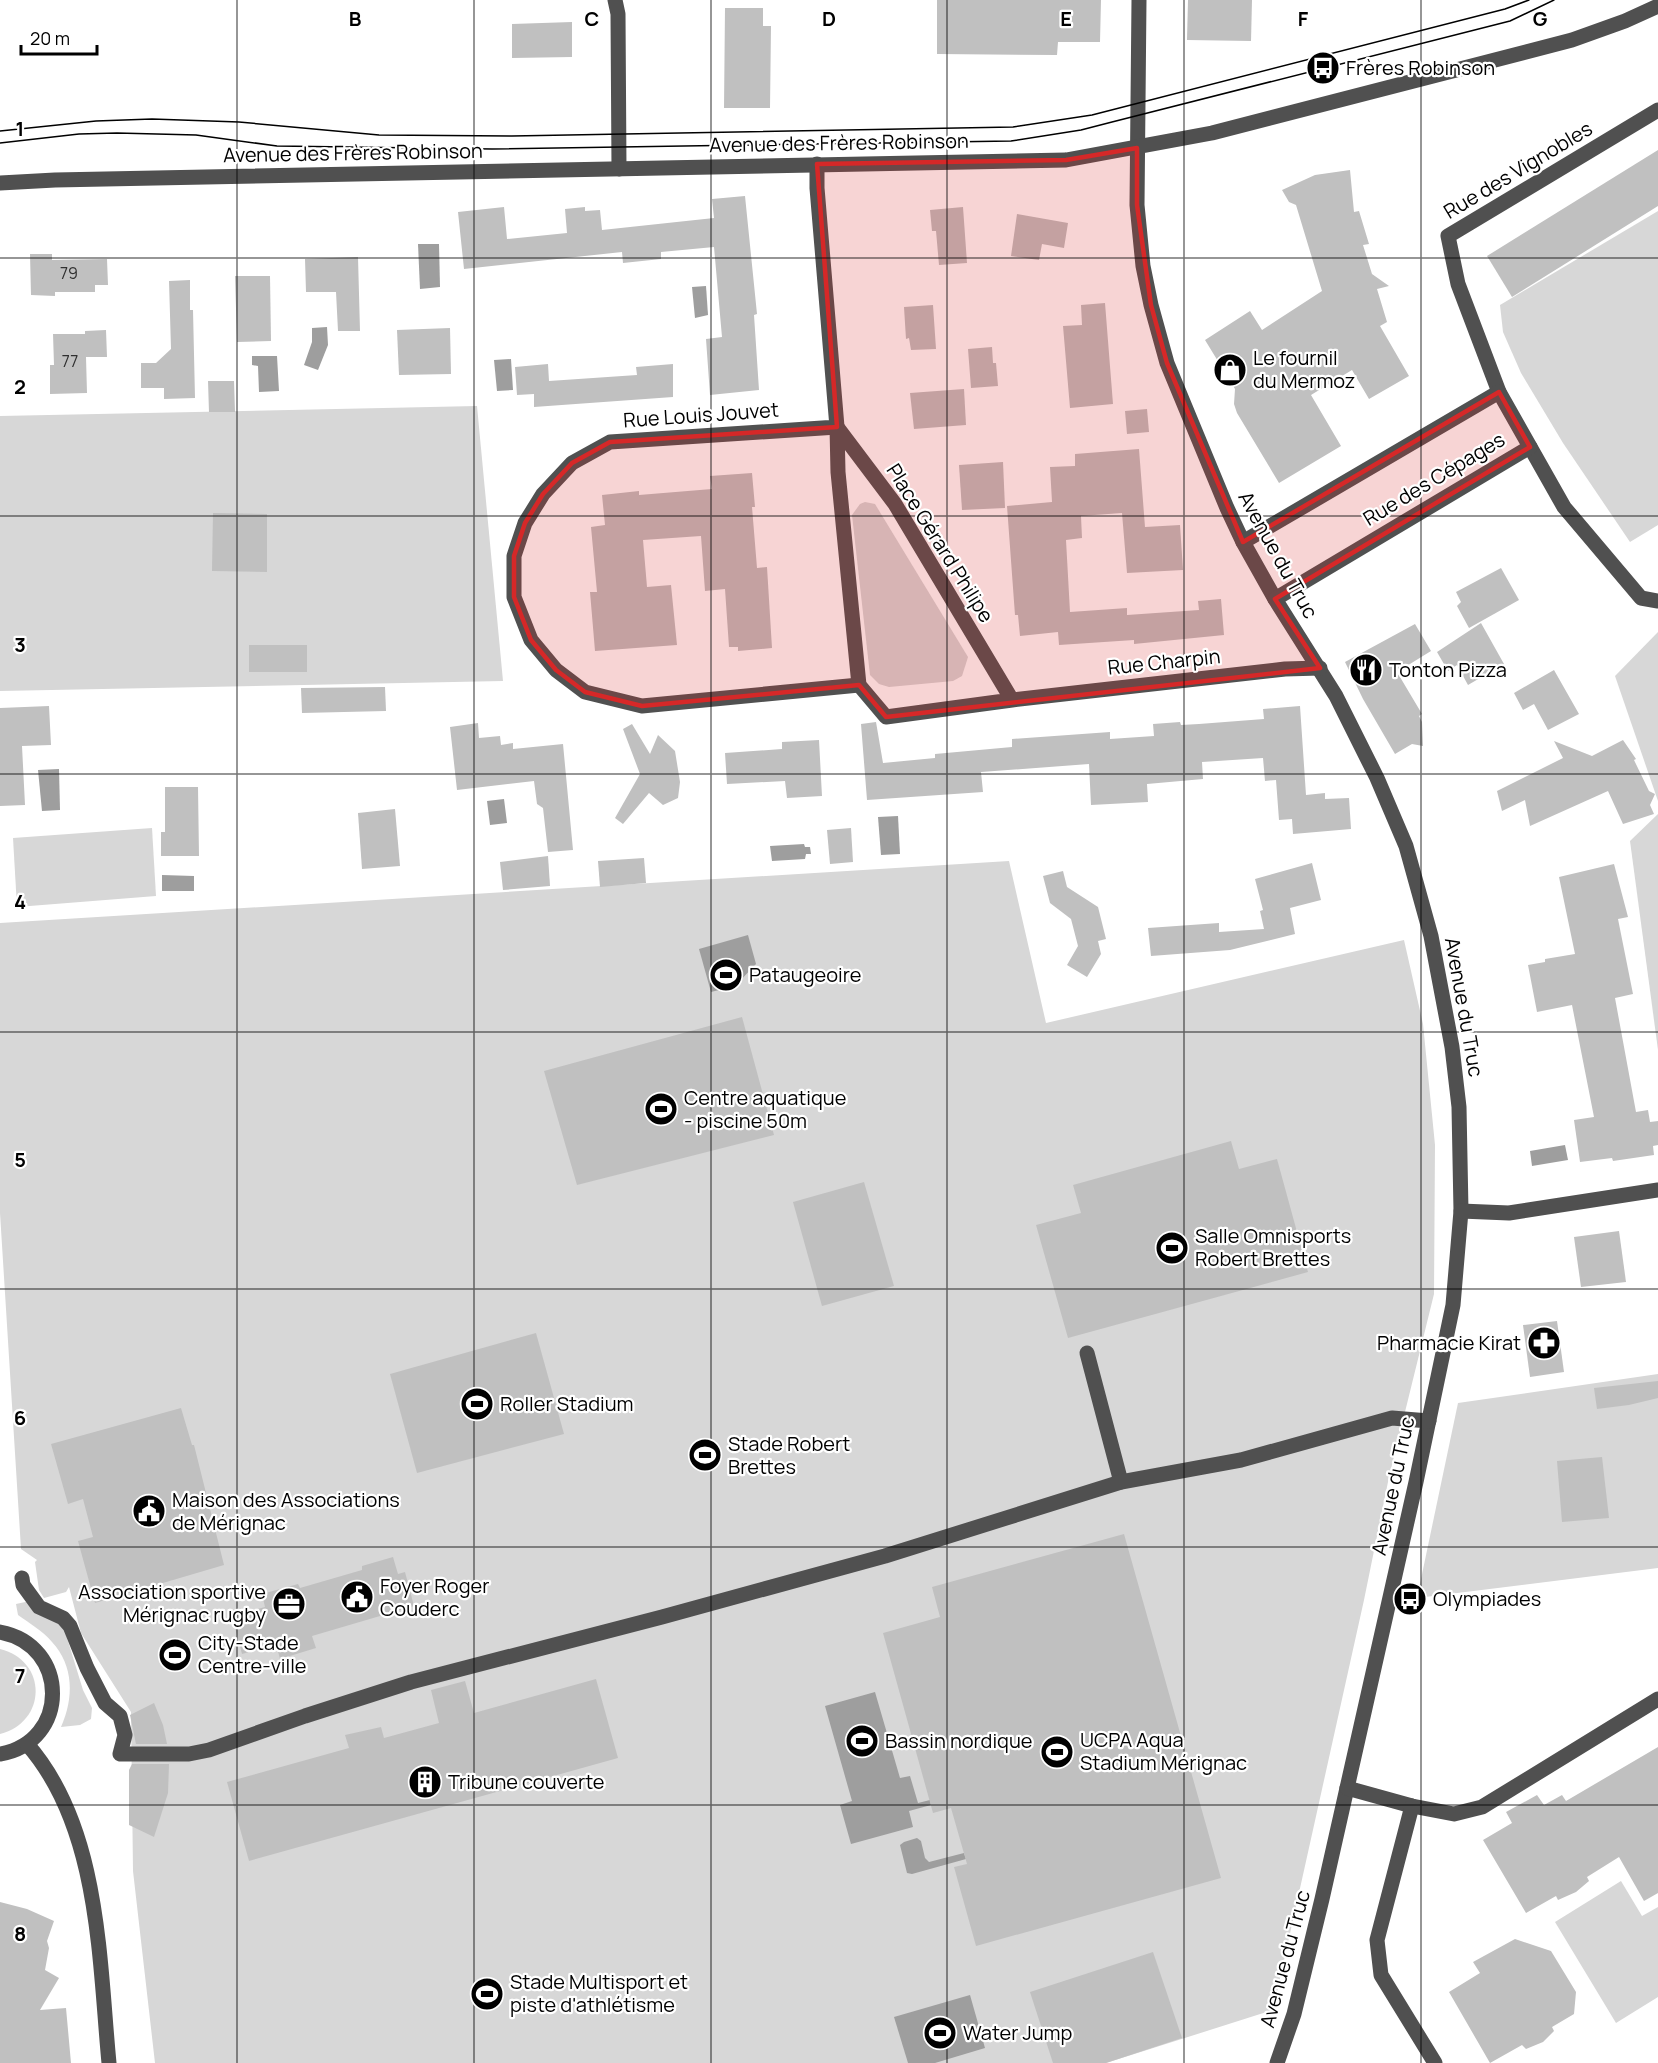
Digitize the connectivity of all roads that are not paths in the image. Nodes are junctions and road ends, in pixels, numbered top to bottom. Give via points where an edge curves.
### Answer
1 (615, 0) edge
2 (1139, 0) edge
3 (1658, 6) edge
4 (1658, 110) edge
5 (1137, 148) junction
6 (817, 164) junction
7 (620, 169) junction
8 (0, 183) edge
9 (1499, 392) junction
10 (837, 427) junction
11 (1530, 447) junction
12 (1243, 542) junction
13 (1275, 599) junction
14 (1658, 601) edge
15 (1320, 668) junction
16 (860, 685) junction
17 (1012, 700) junction
18 (1658, 1190) edge
19 (1461, 1211) junction
20 (1086, 1353) dead end
21 (1429, 1421) junction
22 (1121, 1482) junction
23 (22, 1578) dead end
24 (0, 1632) edge
25 (1658, 1699) edge
26 (27, 1744) junction
27 (0, 1754) edge
28 (1347, 1788) junction
29 (1412, 1806) junction
30 (109, 2063) edge
31 (1277, 2063) edge
32 (1435, 2063) edge

1 - 7 street
2 - 5 street, Avenue du Truc
3 - 5 street, Avenue des Frères Robinson via 1572,39 1212,133
4 - 9 street, Rue des Vignobles via 1448,236 1458,284
5 - 6 street, Avenue des Frères Robinson via 1066,160
5 - 12 street, Avenue du Truc via 1137,205 1151,305 1167,363
6 - 7 street, Avenue des Frères Robinson
6 - 10 street
7 - 8 street, Avenue des Frères Robinson
9 - 11 street, Rue des Vignobles
9 - 12 street
10 - 16 street
10 - 16 street, Rue Louis Jouvet via 609,442 572,463 543,494 525,523 514,556 514,597 531,640 556,670 585,692 642,706
10 - 17 street, Place Gérard Philipe via 895,504
11 - 13 street, Rue des Cépages
11 - 14 street, Rue des Cépages via 1564,507 1641,598
12 - 13 street, Avenue du Truc
13 - 15 street, Avenue du Truc
15 - 17 street, Rue Charpin
15 - 19 street, Avenue du Truc via 1377,778 1401,837 1431,936 1459,1107
16 - 17 street via 886,717
18 - 19 street via 1509,1213
19 - 21 street, Avenue du Truc via 1453,1305
20 - 22 street
21 - 22 street via 1392,1418 1241,1460
21 - 28 street, Avenue du Truc
22 - 23 street via 885,1556 411,1682 189,1754 120,1754 125,1735 120,1716 105,1702 70,1626 63,1618 39,1607
24 - 26 street via 28,1643 51,1674 50,1713
25 - 29 street via 1482,1807 1454,1814
26 - 27 street
26 - 30 street via 65,1805 79,1843 93,1904
28 - 29 street
28 - 31 street, Avenue du Truc via 1294,2014
29 - 32 street via 1377,1940 1378,1952 1381,1975

